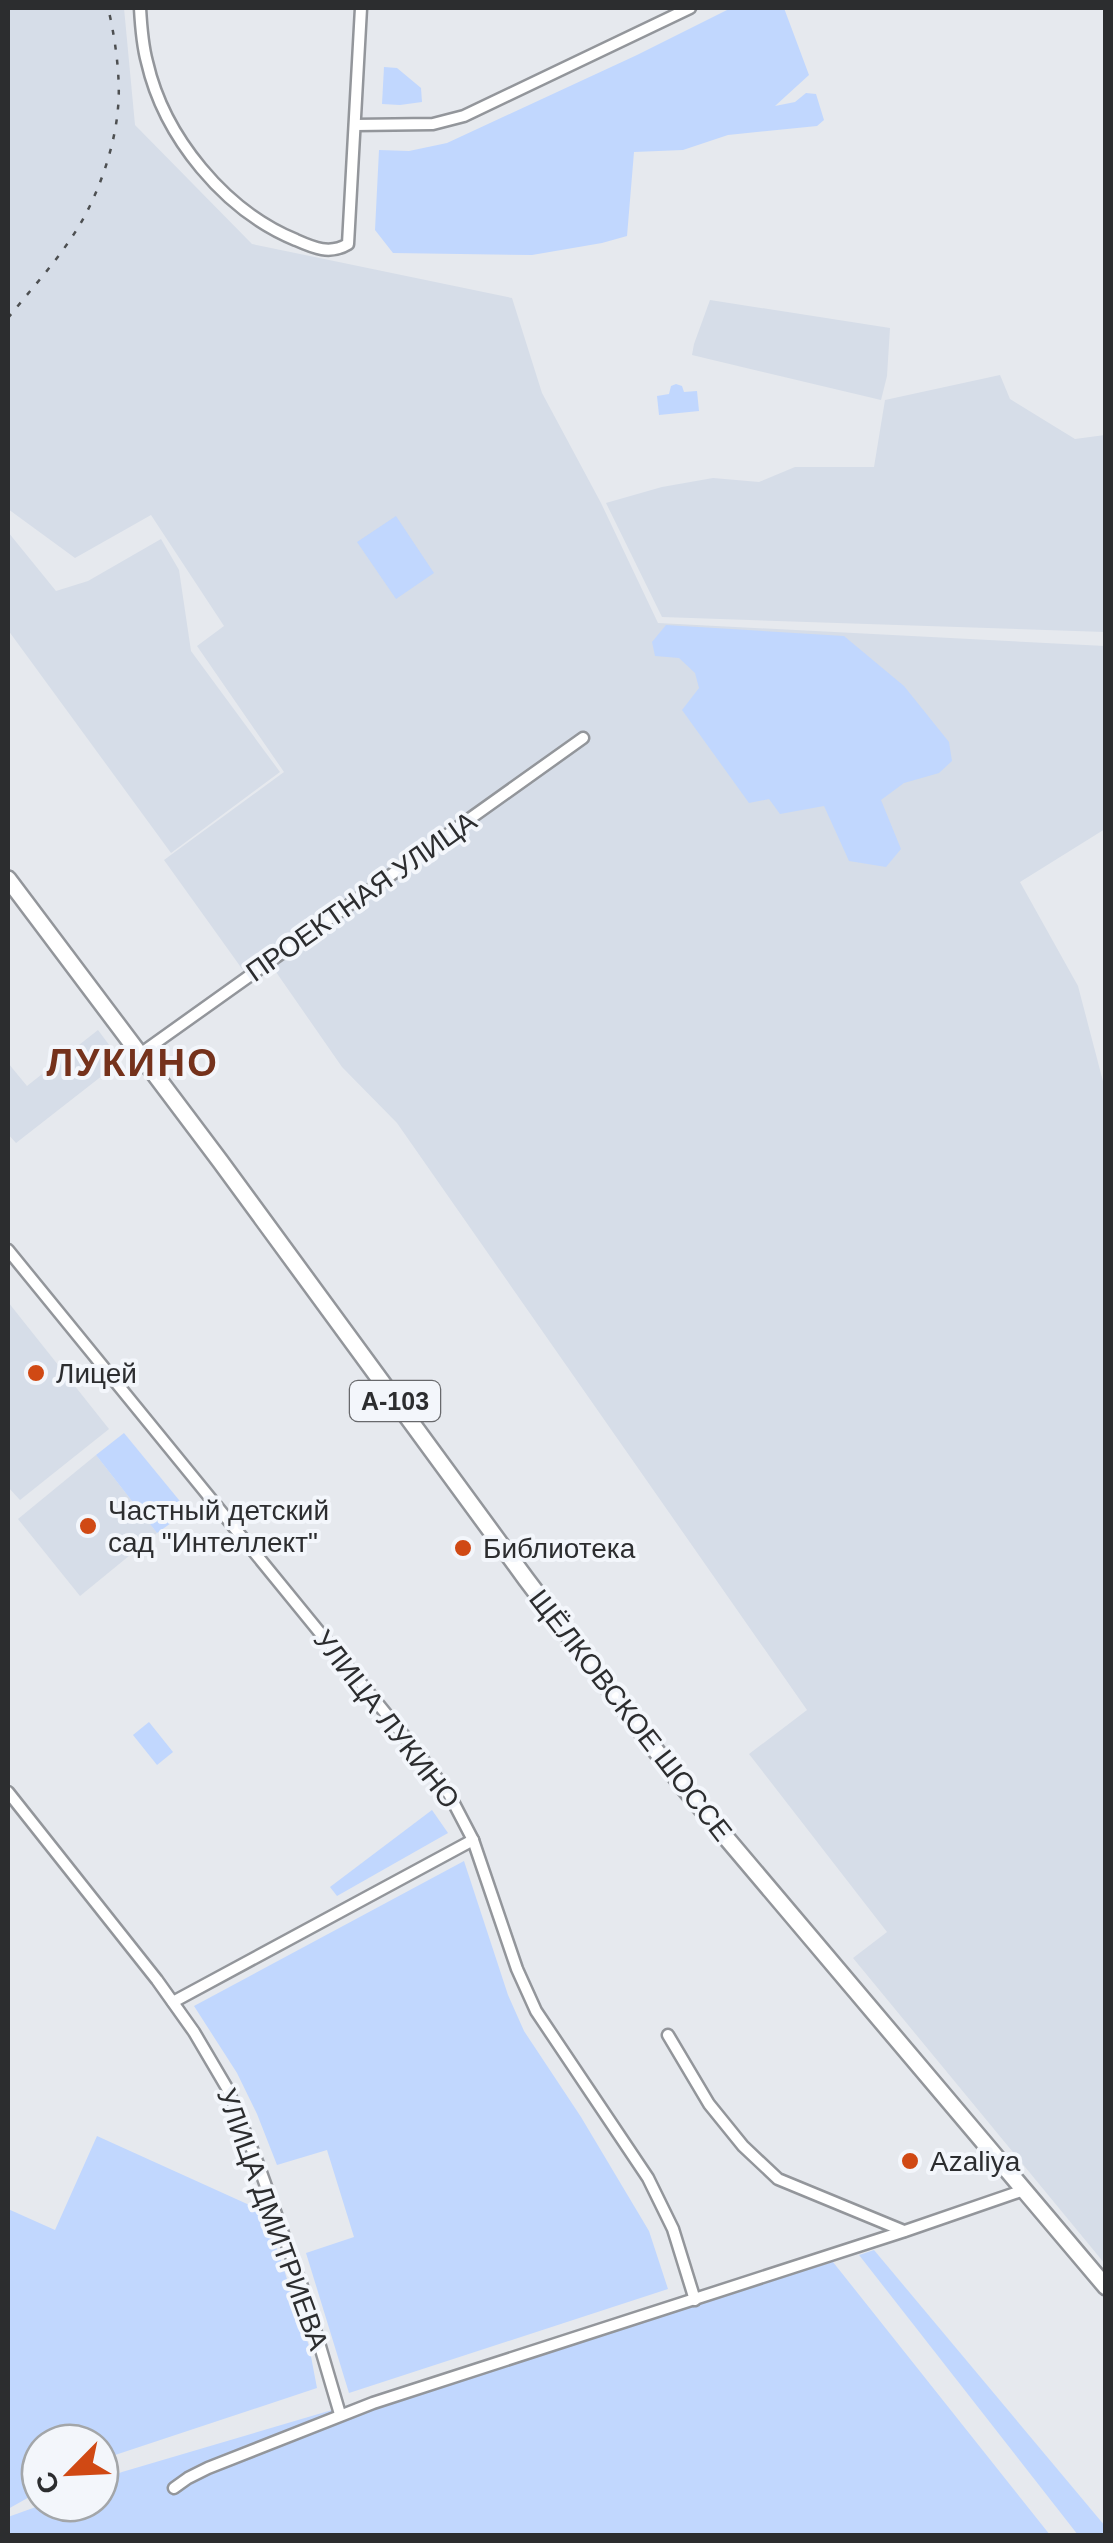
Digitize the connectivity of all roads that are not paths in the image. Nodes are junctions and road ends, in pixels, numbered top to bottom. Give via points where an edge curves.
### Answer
1 (140, 8) edge
2 (361, 8) edge
3 (690, 8) edge
4 (355, 125) junction
5 (583, 738) dead end
6 (8, 879) edge
7 (140, 1054) junction
8 (8, 1250) edge
9 (8, 1792) edge
10 (473, 1840) junction
11 (173, 2002) junction
12 (668, 2035) dead end
13 (1024, 2190) junction
14 (905, 2232) junction
15 (1106, 2288) edge
16 (695, 2300) junction
17 (340, 2414) junction
18 (174, 2488) dead end

1 - 4 street via 148,66 166,114 208,175 262,224 324,250 348,244
2 - 4 street
3 - 4 street via 464,116 433,124
5 - 7 street, ПРОЕКТНАЯ УЛИЦА
6 - 7 main road, ЩЁЛКОВСКОЕ ШОССЕ / А-103
7 - 13 main road, ЩЁЛКОВСКОЕ ШОССЕ / А-103 via 685,1789
8 - 10 street, УЛИЦА ЛУКИНО via 438,1778
9 - 11 street, УЛИЦА ДМИТРИЕВА
10 - 11 street
10 - 16 street, УЛИЦА ЛУКИНО via 536,2011 648,2178
11 - 17 street, УЛИЦА ДМИТРИЕВА via 234,2103 304,2292
12 - 14 street via 742,2146 778,2179
13 - 14 street
13 - 15 main road, ЩЁЛКОВСКОЕ ШОССЕ / А-103
14 - 16 street
16 - 17 street
17 - 18 street

